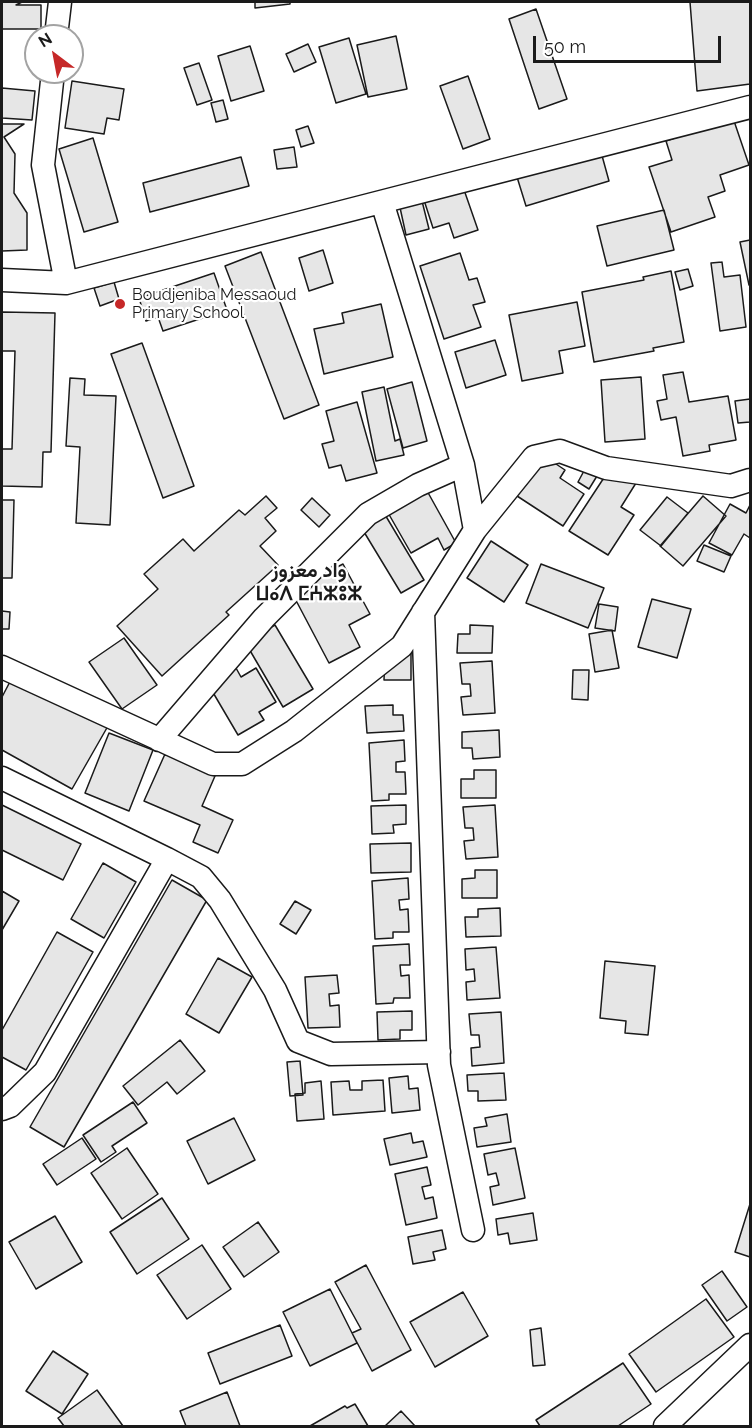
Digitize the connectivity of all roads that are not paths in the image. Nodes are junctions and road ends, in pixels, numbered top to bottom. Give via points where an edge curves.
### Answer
1 (60, 2) edge
2 (57, 24) edge
3 (52, 84) edge
4 (750, 107) edge
5 (382, 202) junction
6 (2, 280) edge
7 (66, 283) junction
8 (463, 465) junction
9 (750, 480) edge
10 (475, 531) junction
11 (423, 612) junction
12 (2, 667) edge
13 (159, 740) junction
14 (2, 778) edge
15 (167, 859) junction
16 (439, 1052) junction
17 (2, 1109) edge
18 (473, 1230) dead end
19 (750, 1345) edge
20 (665, 1426) edge

1 - 2 street
3 - 7 street via 43,165
4 - 5 street
5 - 7 street
5 - 8 street
6 - 7 street
8 - 10 street
8 - 13 street via 368,514 264,618
9 - 10 street via 731,486 618,470 560,451 534,457
10 - 11 street
11 - 13 street via 402,646 294,731 242,764 213,764
11 - 16 street
12 - 13 street
14 - 15 street
15 - 16 street via 201,877 220,900 275,990 298,1041 331,1054
15 - 17 street via 45,1072
16 - 18 street
19 - 20 street

